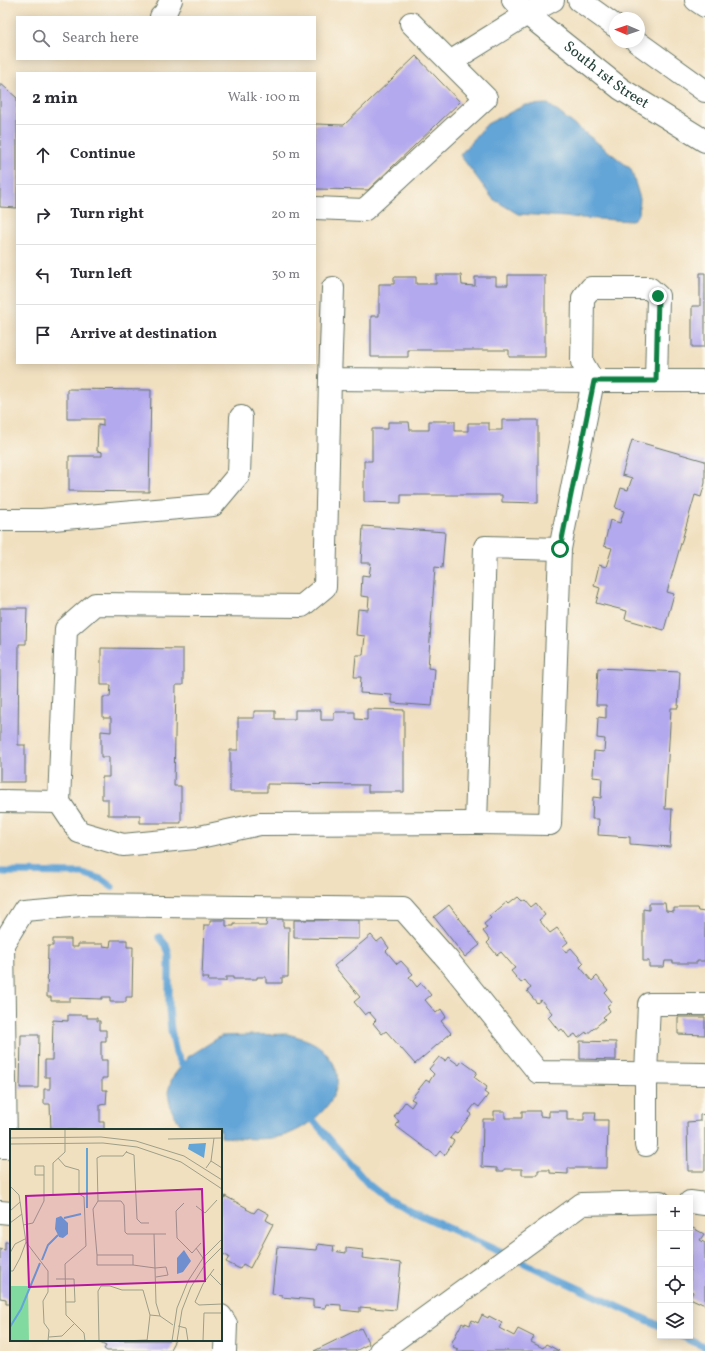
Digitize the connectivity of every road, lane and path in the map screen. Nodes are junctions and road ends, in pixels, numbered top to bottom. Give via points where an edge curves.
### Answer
1 (171, 0) edge
2 (553, 0) edge
3 (580, 0) edge
4 (696, 0) edge
5 (705, 6) edge
6 (520, 7) edge
7 (162, 16) edge
8 (609, 22) edge
9 (411, 24) dead end
10 (645, 48) edge
11 (450, 62) junction
12 (705, 91) edge
13 (705, 142) edge
14 (316, 208) edge
15 (333, 288) dead end
16 (330, 379) junction
17 (594, 381) junction
18 (656, 381) junction
19 (705, 382) edge
20 (241, 417) dead end
21 (0, 520) edge
22 (560, 549) junction
23 (0, 801) edge
24 (59, 802) junction
25 (476, 823) junction
26 (1, 944) edge
27 (705, 1004) edge
28 (646, 1074) junction
29 (705, 1074) edge
30 (646, 1145) dead end
31 (0, 1147) edge
32 (657, 1202) edge
33 (693, 1202) edge
34 (705, 1204) edge
35 (0, 1212) edge
36 (10, 1213) edge
37 (222, 1318) edge
38 (225, 1351) edge
39 (380, 1351) edge

1 - 7 main road
2 - 6 main road
3 - 8 main road
4 - 5 main road
6 - 11 main road
6 - 13 main road, South 1st Street via 621,90
9 - 11 main road
10 - 12 main road
11 - 14 main road via 486,98 364,210
15 - 16 main road
16 - 17 main road
16 - 24 main road via 325,587 302,606 95,604 66,629
17 - 18 main road
17 - 18 main road via 582,362 583,298 591,288 649,288 658,296
17 - 22 main road
18 - 19 main road
20 - 21 main road via 239,474 213,505 42,520
22 - 25 main road via 550,824
22 - 25 main road via 485,547
23 - 24 main road
24 - 25 main road via 79,832 123,845 195,838 260,824
26 - 28 main road via 24,910 82,905 403,909 448,960 538,1072
26 - 31 main road via 6,1147
27 - 28 main road via 649,1004
28 - 29 main road
28 - 30 main road
32 - 39 main road via 582,1204
33 - 34 main road
35 - 36 main road
37 - 38 main road via 226,1324

